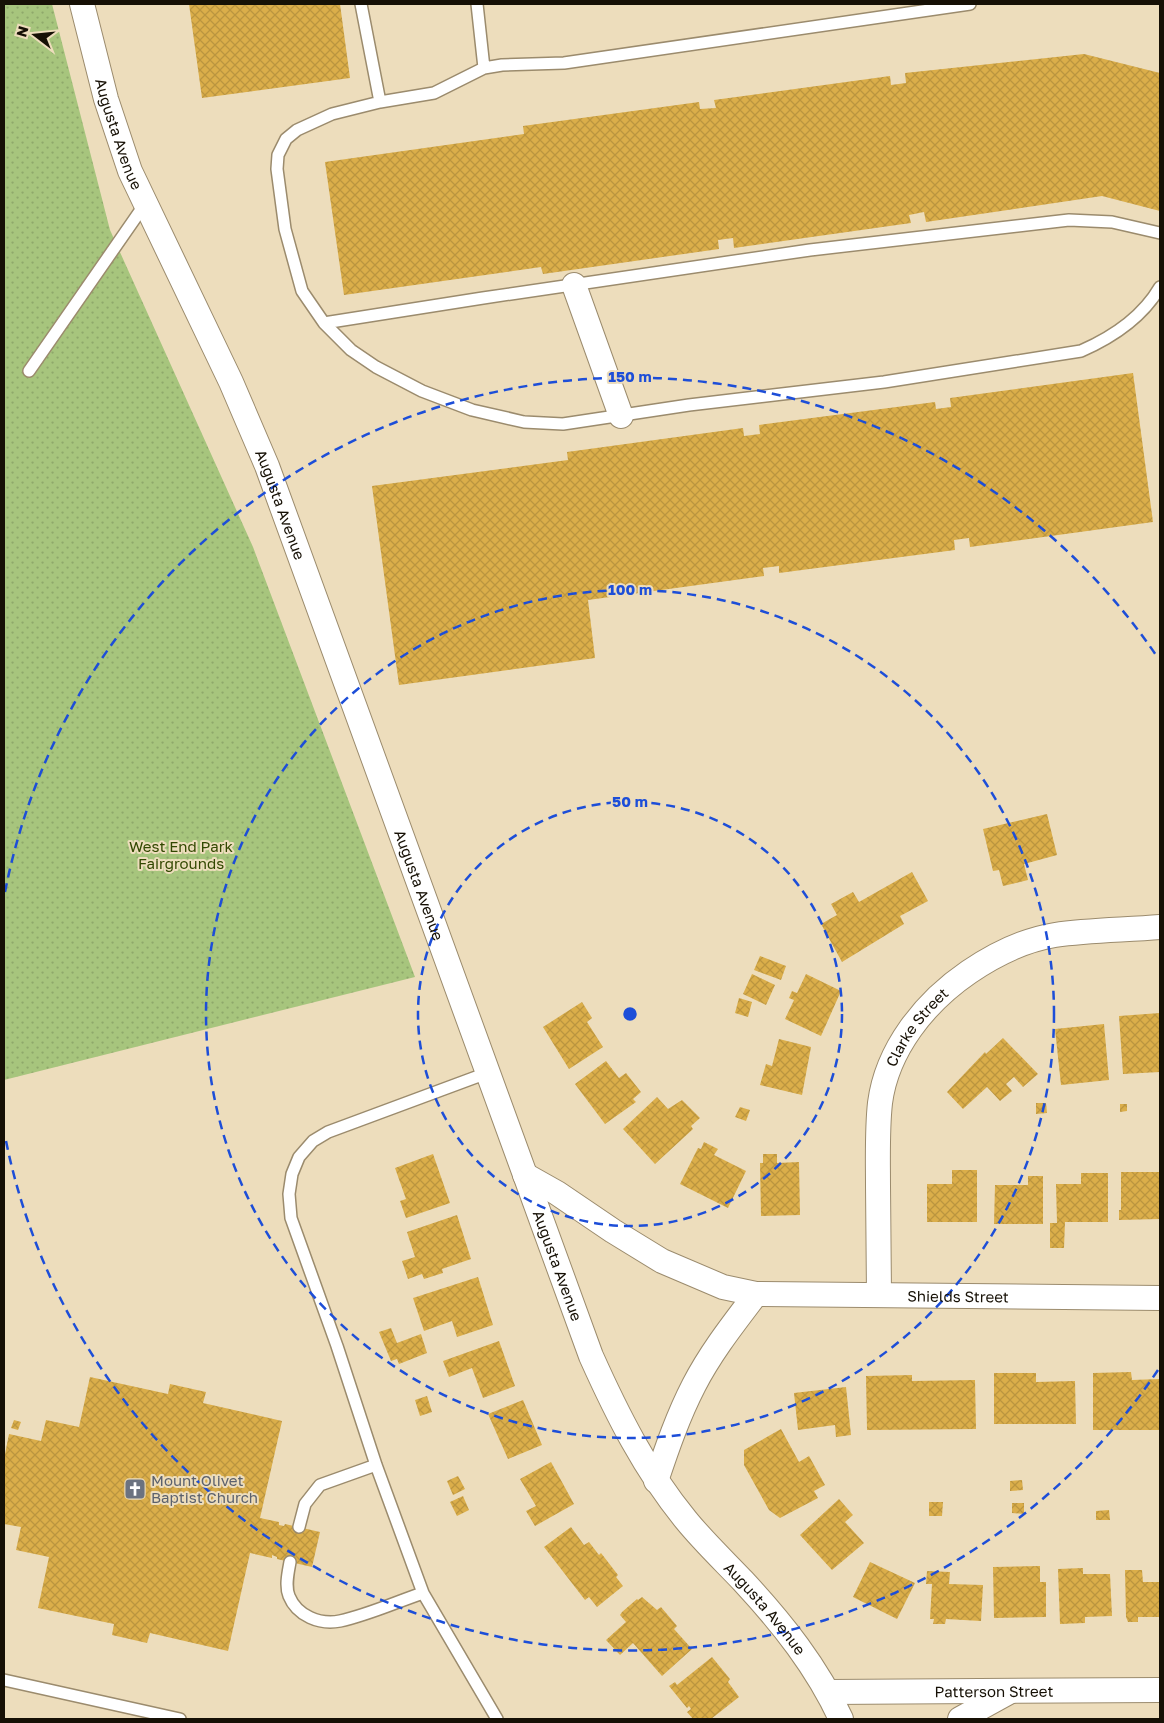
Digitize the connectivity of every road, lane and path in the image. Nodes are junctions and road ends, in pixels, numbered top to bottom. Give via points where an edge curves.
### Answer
1 (82, 4) edge
2 (361, 4) edge
3 (477, 4) edge
4 (970, 4) edge
5 (484, 68) junction
6 (380, 102) junction
7 (145, 204) junction
8 (1160, 233) edge
9 (574, 285) junction
10 (1160, 287) edge
11 (324, 323) junction
12 (29, 371) dead end
13 (621, 416) junction
14 (1160, 927) edge
15 (487, 1073) junction
16 (525, 1175) junction
17 (756, 1294) junction
18 (879, 1295) junction
19 (1160, 1298) edge
20 (376, 1465) junction
21 (656, 1481) junction
22 (299, 1527) dead end
23 (290, 1562) dead end
24 (423, 1593) junction
25 (4, 1680) edge
26 (1160, 1690) edge
27 (1010, 1691) junction
28 (829, 1692) junction
29 (180, 1719) edge
30 (496, 1719) edge
31 (841, 1719) edge
32 (960, 1719) edge

1 - 7 street, Augusta Avenue via 106,99 130,171
2 - 6 lane
3 - 5 lane
4 - 5 lane via 564,63
5 - 6 lane via 434,94
6 - 11 lane via 332,114 298,130 286,140 278,155 285,228 302,291
7 - 12 lane
7 - 15 street, Augusta Avenue via 231,382 267,466
8 - 9 lane via 1112,222 1069,220 810,250
9 - 11 lane
9 - 13 street
10 - 13 lane via 1130,324 1081,351 884,382
11 - 13 lane via 351,350 376,368 422,391 472,410 524,422 562,424
14 - 18 street, Clarke Street via 1054,935 1024,944 987,960 954,982 925,1010 903,1040 890,1067 880,1101
15 - 16 street, Augusta Avenue
15 - 20 lane via 328,1132 313,1141 299,1156 292,1174 289,1194 291,1218
16 - 17 street, Shields Street via 557,1192 662,1261 723,1287
16 - 21 street, Augusta Avenue via 591,1356 619,1418
17 - 18 street, Shields Street
17 - 21 street via 725,1334 694,1384
18 - 19 street, Shields Street
20 - 22 lane via 320,1485 305,1504
20 - 24 lane
21 - 28 street, Augusta Avenue via 686,1521 798,1645
23 - 24 lane via 289,1596 299,1612 319,1621 339,1621
24 - 30 lane
25 - 29 lane
26 - 27 street, Patterson Street
27 - 28 street, Patterson Street
27 - 32 street
28 - 31 street, Augusta Avenue

